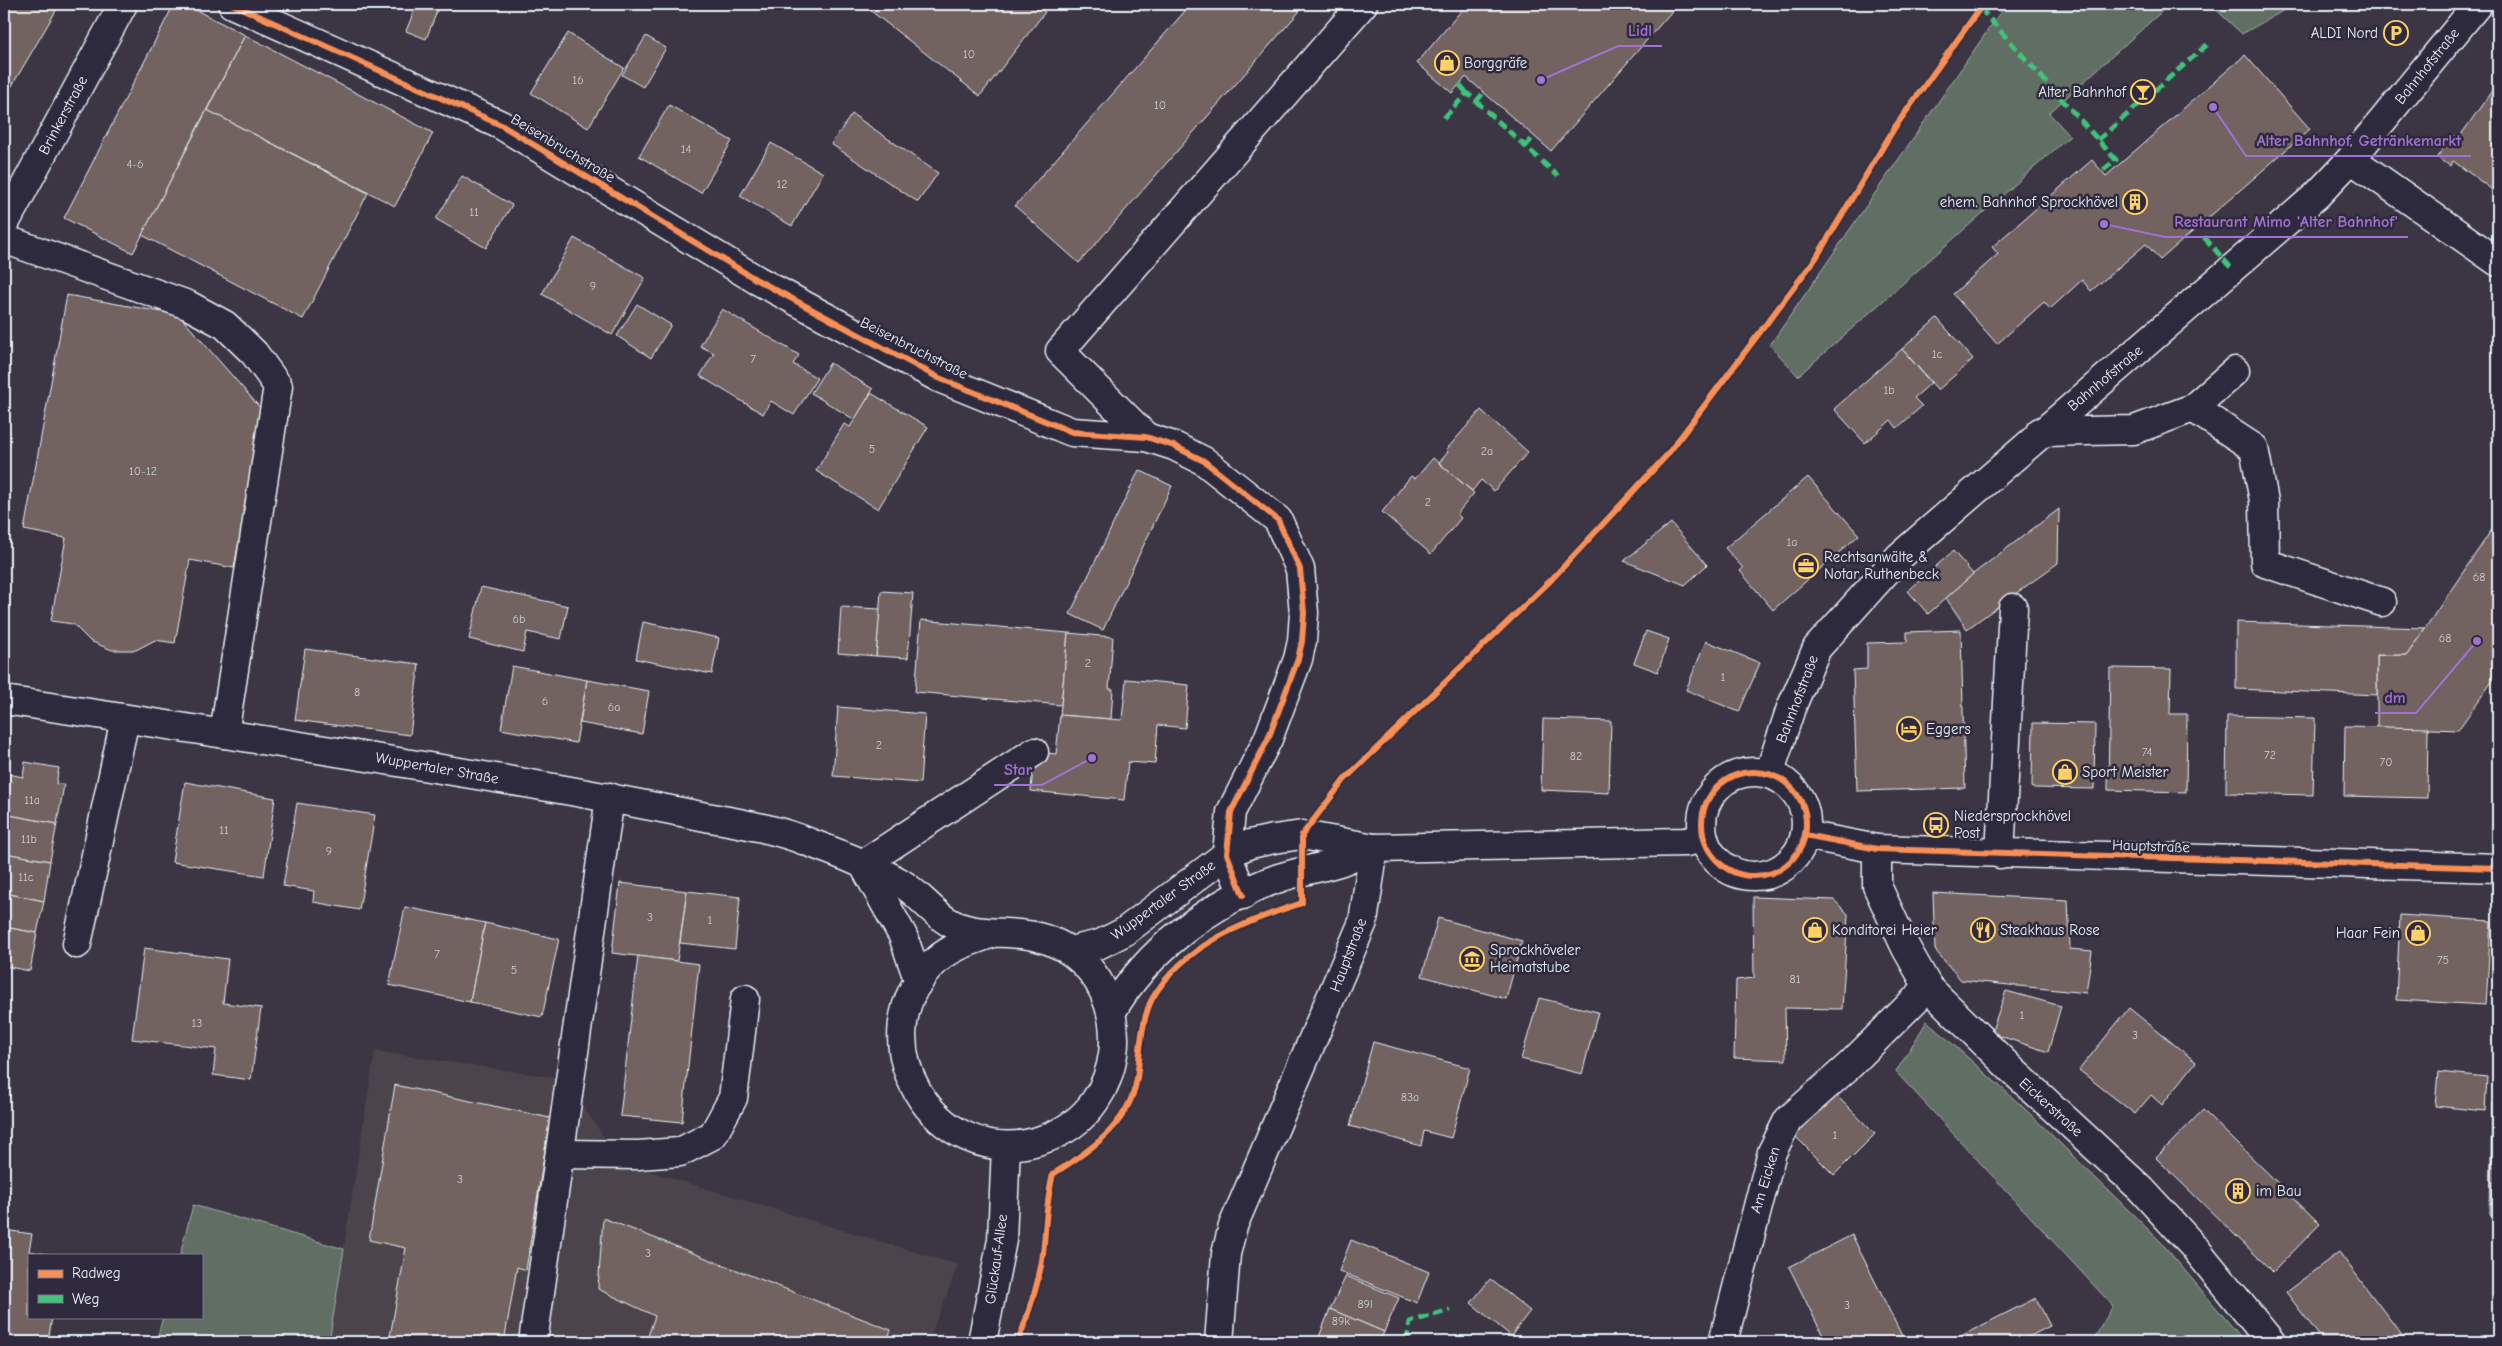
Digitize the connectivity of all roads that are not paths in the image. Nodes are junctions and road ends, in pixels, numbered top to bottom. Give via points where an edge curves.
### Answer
1 (123, 4) edge
2 (232, 4) edge
3 (1363, 4) edge
4 (2478, 4) edge
5 (2351, 159) junction
6 (4, 225) edge
7 (4, 239) edge
8 (2498, 262) edge
9 (2235, 371) dead end
10 (2194, 408) junction
11 (2040, 432) junction
12 (1146, 437) junction
13 (2382, 602) dead end
14 (2013, 608) dead end
15 (4, 700) edge
16 (125, 718) junction
17 (224, 734) junction
18 (1034, 752) dead end
19 (1769, 774) junction
20 (610, 798) junction
21 (1805, 835) junction
22 (1704, 838) junction
23 (1374, 848) junction
24 (1877, 849) junction
25 (1227, 854) junction
26 (2000, 854) junction
27 (863, 864) junction
28 (2498, 868) edge
29 (1243, 895) junction
30 (990, 934) junction
31 (77, 944) dead end
32 (1070, 951) junction
33 (919, 982) junction
34 (1928, 987) junction
35 (745, 999) dead end
36 (1112, 1011) junction
37 (1006, 1146) junction
38 (560, 1154) junction
39 (533, 1342) edge
40 (982, 1342) edge
41 (1219, 1342) edge
42 (1723, 1342) edge
43 (2271, 1342) edge

1 - 6 street, Brinkerstraße
2 - 12 street, Beisenbruchstraße via 501,124 757,280 940,378 1072,432
3 - 12 street via 1060,351
4 - 5 street, Bahnhofstraße
5 - 8 street
5 - 11 street, Bahnhofstraße via 2317,195 2233,270
7 - 17 street via 188,305 225,325 254,353 278,386
9 - 10 street
10 - 11 street via 2134,430
10 - 13 street via 2254,448 2264,500 2265,563
11 - 19 street, Bahnhofstraße via 1900,556 1817,648 1791,708
12 - 25 street, Beisenbruchstraße via 1204,461 1278,520 1300,569 1304,613 1298,659 1268,740 1232,812
14 - 26 street
15 - 16 street, Wuppertaler Straße
16 - 17 street, Wuppertaler Straße
16 - 31 street
17 - 20 street, Wuppertaler Straße
18 - 27 street
19 - 21 street via 1786,784 1799,798 1806,822
19 - 22 street via 1745,772 1722,782 1707,802 1703,814
20 - 27 street, Wuppertaler Straße via 763,828 801,839
20 - 38 street
21 - 22 street via 1800,850 1790,862 1763,875 1748,876 1721,864 1710,852
21 - 24 street, Hauptstraße
22 - 23 street via 1686,842
23 - 25 street, Wuppertaler Straße via 1302,835 1250,844
23 - 29 street via 1342,861 1278,879
23 - 41 street, Hauptstraße via 1363,922 1233,1226 1226,1254
24 - 26 street, Hauptstraße
24 - 34 street, Eickerstraße via 1876,886
25 - 29 street, Wuppertaler Straße
25 - 32 street, Wuppertaler Straße via 1124,932 1100,944
26 - 28 street, Hauptstraße
27 - 30 street, Wuppertaler Straße via 905,885 950,923
27 - 33 street via 903,936
29 - 36 street via 1170,942 1126,986
30 - 32 street via 1011,932 1041,937
30 - 33 street via 956,946 935,962
32 - 36 street via 1103,988
33 - 37 street via 907,1008 902,1035 905,1063 914,1090 931,1112 953,1130 979,1141
34 - 42 street, Am Eicken via 1850,1065 1788,1120 1772,1152
34 - 43 street, Eickerstraße via 2012,1072 2141,1189 2195,1248
35 - 38 street via 733,1098 713,1135 680,1152
36 - 37 street via 1116,1036 1113,1060 1106,1084 1092,1105 1076,1123 1054,1136 1031,1144
37 - 40 street, Glückauf-Allee via 1002,1240
38 - 39 street

